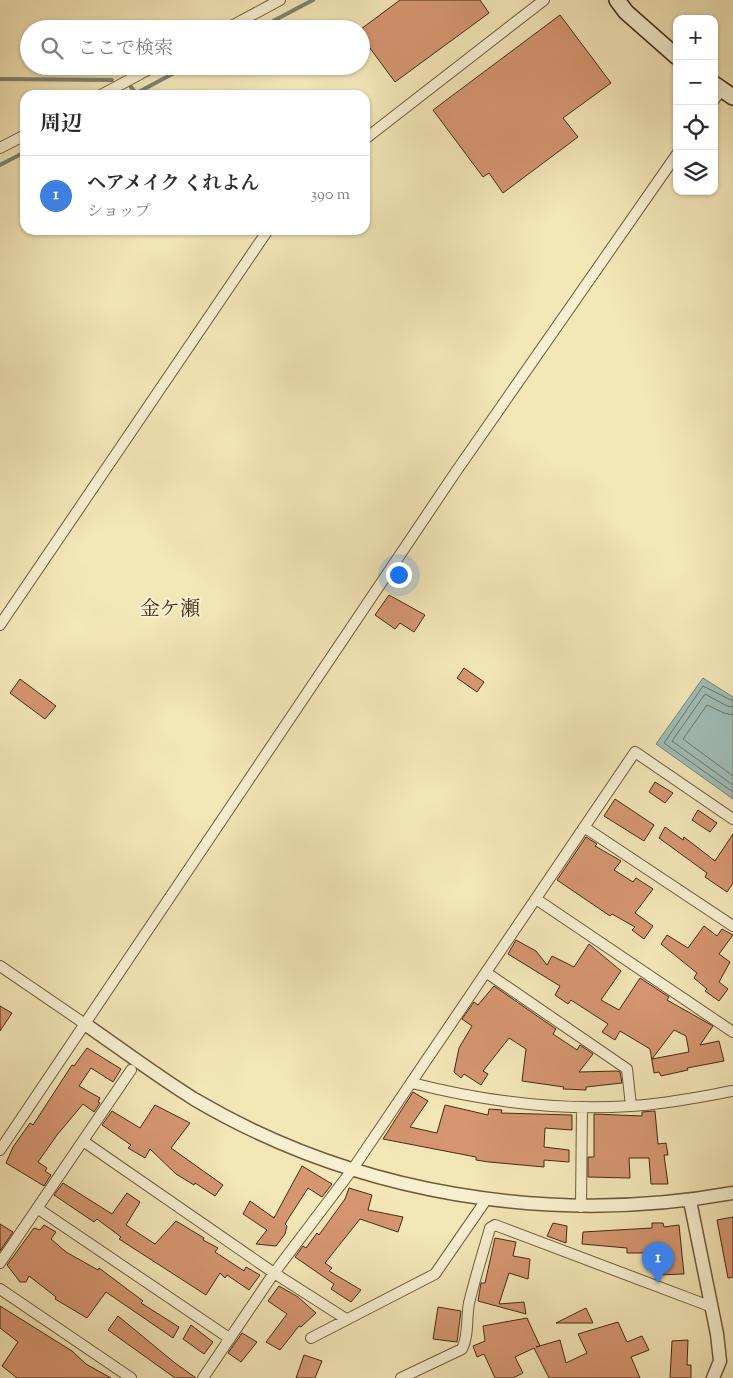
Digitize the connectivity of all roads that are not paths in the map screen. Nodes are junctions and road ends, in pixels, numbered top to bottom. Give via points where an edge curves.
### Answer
1 (280, 0) edge
2 (544, 0) edge
3 (616, 0) edge
4 (243, 20) edge
5 (673, 53) edge
6 (138, 75) edge
7 (110, 90) edge
8 (370, 135) edge
9 (20, 138) edge
10 (0, 148) edge
11 (673, 160) edge
12 (265, 235) edge
13 (0, 625) edge
14 (733, 819) edge
15 (584, 827) junction
16 (536, 899) junction
17 (733, 926) edge
18 (0, 966) edge
19 (487, 973) junction
20 (85, 1024) junction
21 (733, 1032) edge
22 (130, 1070) dead end
23 (412, 1083) junction
24 (733, 1091) edge
25 (631, 1106) junction
26 (582, 1107) junction
27 (83, 1141) junction
28 (0, 1150) edge
29 (352, 1170) junction
30 (733, 1193) edge
31 (486, 1200) junction
32 (690, 1201) junction
33 (580, 1207) junction
34 (38, 1208) junction
35 (474, 1218) junction
36 (490, 1228) junction
37 (0, 1263) edge
38 (274, 1273) junction
39 (0, 1288) edge
40 (712, 1307) junction
41 (346, 1320) junction
42 (229, 1338) junction
43 (311, 1338) dead end
44 (131, 1378) edge
45 (203, 1378) edge
46 (401, 1378) edge
47 (713, 1378) edge

1 - 4 street
2 - 8 street
3 - 5 main road
6 - 7 street
9 - 10 street
11 - 20 street via 455,473
12 - 13 street
14 - 15 street via 635,752
15 - 16 street
15 - 17 street
16 - 19 street
16 - 21 street
18 - 20 street
19 - 23 street
19 - 25 street via 626,1068
20 - 28 street
20 - 29 street via 194,1099 277,1141
22 - 27 street
23 - 26 street via 499,1102
23 - 29 street
24 - 25 street
25 - 26 street
26 - 33 street
27 - 34 street
27 - 38 street
29 - 31 street
29 - 38 street
30 - 32 street
31 - 33 street
31 - 35 street
32 - 33 street
32 - 40 street
34 - 37 street
34 - 42 street
35 - 36 street
35 - 41 street via 435,1274
36 - 40 street via 495,1225
36 - 46 street via 469,1305 466,1341 462,1349
38 - 41 street
38 - 42 street
39 - 44 street
40 - 47 street via 720,1361
41 - 43 street
42 - 45 street

